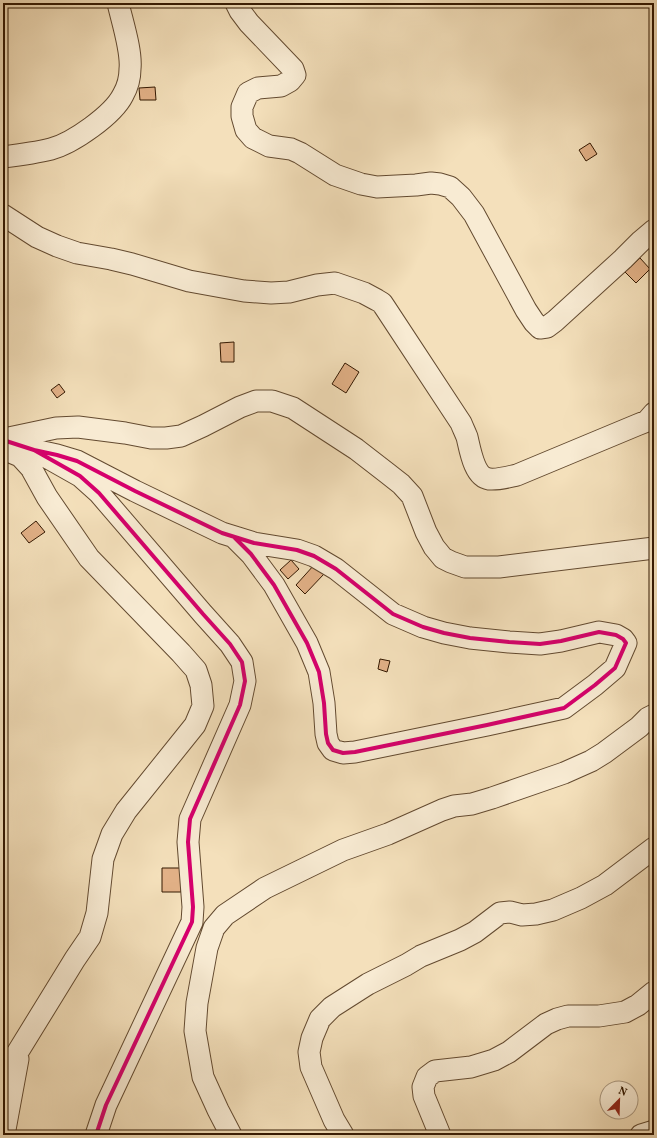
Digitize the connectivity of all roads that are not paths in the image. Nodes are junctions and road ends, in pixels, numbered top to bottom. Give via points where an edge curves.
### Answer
1 (118, 3) edge
2 (236, 3) edge
3 (3, 157) edge
4 (3, 215) edge
5 (654, 230) edge
6 (654, 413) edge
7 (3, 439) edge
8 (3, 449) edge
9 (34, 450) junction
10 (235, 538) junction
11 (654, 548) edge
12 (654, 715) edge
13 (654, 848) edge
14 (654, 992) edge
15 (20, 1049) junction
16 (3, 1076) edge
17 (654, 1131) edge
18 (4, 1135) edge
19 (96, 1135) edge
20 (231, 1135) edge
21 (343, 1135) edge
22 (440, 1135) edge
23 (641, 1135) edge

1 - 3 street via 130,54 130,68 124,94 116,106 77,137 53,148
2 - 5 street via 249,23 293,69 295,75 281,86 258,88 248,93 242,106 242,116 246,130 252,138 269,146 296,151 335,175 361,184 377,187 431,183 450,187 474,214 526,310 540,328 547,327 555,321
4 - 6 street via 56,246 189,281 271,293 335,283 358,290 377,300 382,303 461,423 477,471 488,479 517,475 637,425
7 - 9 street
7 - 11 street via 56,428 78,428 151,438 181,436 240,407 256,401 272,401 293,408 356,449 400,484 412,496 434,547 443,558 451,562 465,567 499,567
8 - 15 street via 20,456 31,468 47,497 89,558 196,670 201,685 203,706 195,725 126,811 112,834 103,859 90,937
9 - 10 street via 77,461
9 - 19 street via 80,476 99,493 230,644 242,662 245,681 240,704 190,819 188,842 192,922 106,1105
10 - 10 street via 297,550 314,556 336,569 393,614 444,633 470,638 540,644 599,632 616,635 626,643 615,668 564,708 343,753 333,750 328,743 319,672 307,643 274,586 251,554
12 - 20 street via 590,761 564,773 492,798 442,810 388,834 343,850 264,888 225,915 214,928 207,948 197,1003 195,1031 203,1077
13 - 21 street via 605,885 582,898 536,914 500,913 475,932 421,956 368,984 332,1007 320,1019 309,1052 312,1067
14 - 22 street via 626,1012 557,1019 494,1060 471,1067 435,1071 423,1087 424,1096
15 - 16 street
15 - 18 street
17 - 23 street

